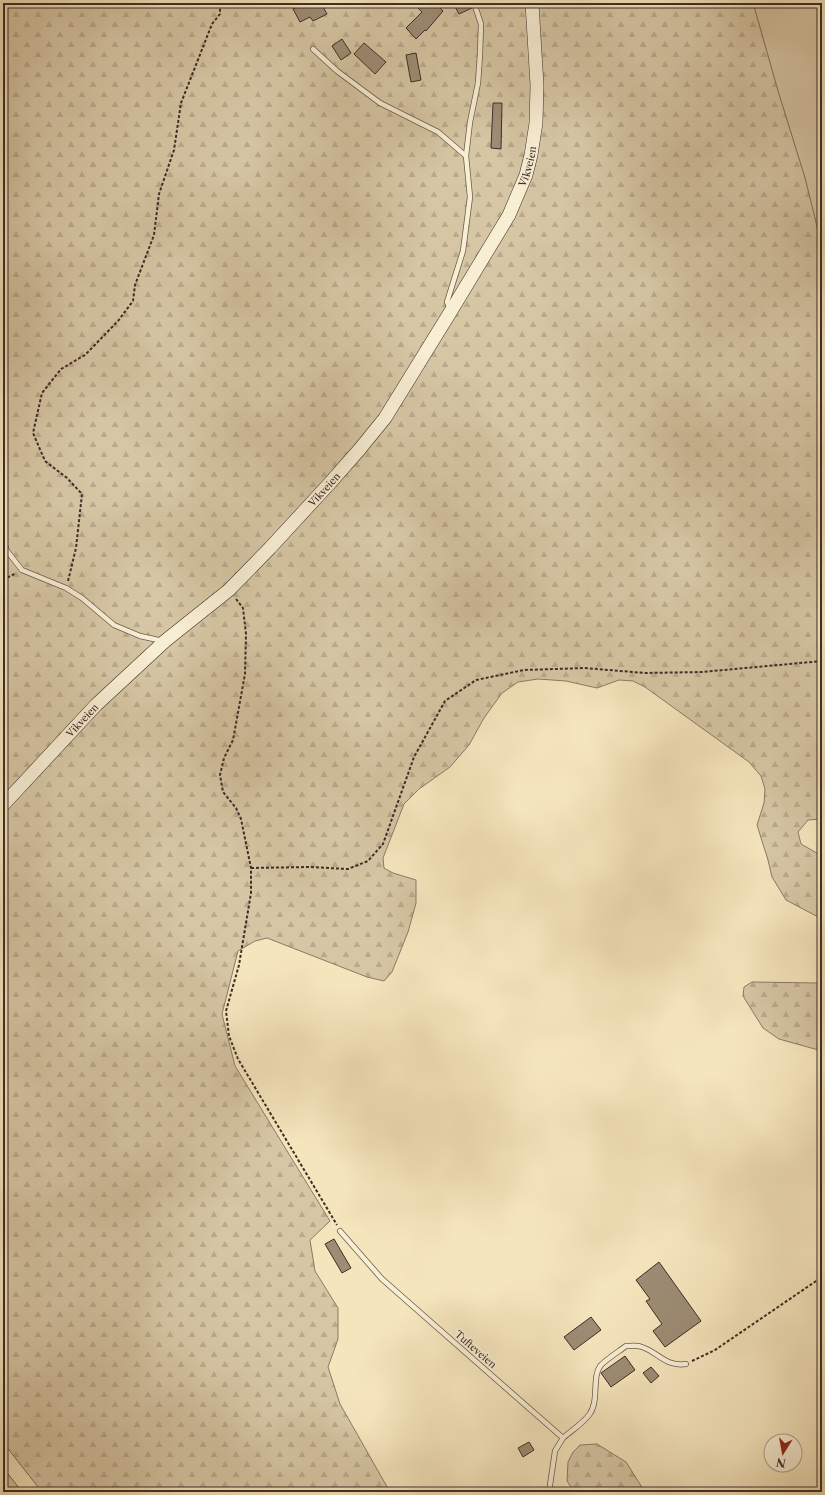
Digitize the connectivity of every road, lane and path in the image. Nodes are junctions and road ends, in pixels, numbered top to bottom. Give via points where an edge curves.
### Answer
1 (220, 3) edge
2 (474, 3) edge
3 (532, 3) edge
4 (312, 49) dead end
5 (466, 156) junction
6 (452, 311) junction
7 (3, 540) edge
8 (22, 570) junction
9 (3, 580) edge
10 (66, 588) junction
11 (229, 590) junction
12 (165, 641) junction
13 (822, 661) edge
14 (3, 805) edge
15 (251, 868) junction
16 (340, 1231) joint
17 (822, 1277) edge
18 (686, 1364) joint
19 (562, 1438) junction
20 (3, 1455) edge
21 (32, 1492) edge
22 (549, 1492) edge

1 - 10 path via 220,14 212,24 181,103 174,150 159,194 154,235 135,285 133,301 118,321 85,355 61,369 42,393 33,433 44,461 67,478 82,494 76,548
2 - 5 lane via 481,24 480,54
3 - 6 street, Vikveien via 537,93 536,124 526,175 509,215
4 - 5 lane via 380,103 438,132
5 - 6 lane via 470,197 463,251 447,302
6 - 11 street, Vikveien via 385,418 359,450
7 - 8 lane
8 - 9 path
8 - 10 lane
10 - 12 lane via 114,625 140,636
11 - 12 street, Vikveien
11 - 15 path via 243,608 246,634 245,674 233,740 224,758 220,775 223,792 241,819
12 - 14 street, Vikveien via 96,705
13 - 15 path via 702,672 644,673 585,668 524,670 476,680 446,701 414,756 383,844 368,861 348,869
15 - 16 path via 251,893 239,965 226,1011 229,1036 238,1059
16 - 19 lane, Tufteveien via 382,1279
17 - 18 path via 715,1350
18 - 19 lane via 669,1363 642,1347 626,1346 601,1366 597,1374 594,1406 589,1415
19 - 22 lane via 556,1451
20 - 21 main road

